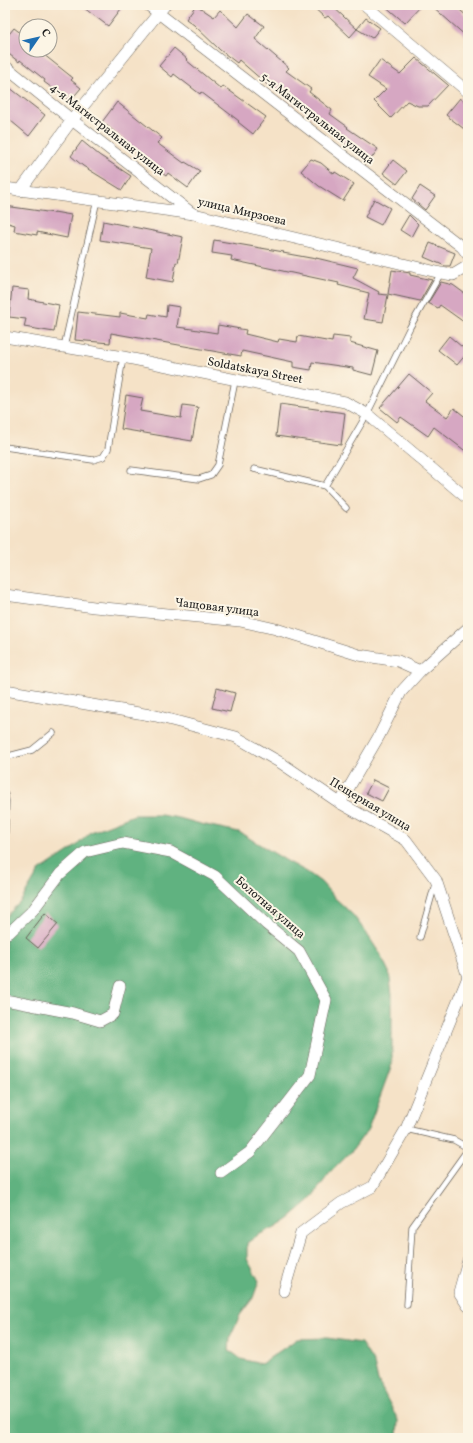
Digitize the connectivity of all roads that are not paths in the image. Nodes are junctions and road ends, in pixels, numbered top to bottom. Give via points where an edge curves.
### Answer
1 (148, 5) edge
2 (365, 5) edge
3 (161, 9) edge
4 (5, 66) edge
5 (468, 92) edge
6 (72, 120) junction
7 (5, 188) edge
8 (20, 191) junction
9 (97, 200) junction
10 (194, 214) junction
11 (468, 255) edge
12 (468, 266) edge
13 (441, 273) junction
14 (5, 337) edge
15 (64, 347) junction
16 (123, 357) junction
17 (235, 381) junction
18 (366, 414) junction
19 (5, 447) edge
20 (254, 469) dead end
21 (131, 470) dead end
22 (325, 486) junction
23 (468, 499) edge
24 (346, 508) dead end
25 (5, 595) edge
26 (468, 628) edge
27 (420, 671) junction
28 (5, 690) edge
29 (53, 733) dead end
30 (5, 757) edge
31 (5, 795) edge
32 (340, 803) junction
33 (5, 832) edge
34 (436, 880) junction
35 (5, 934) edge
36 (420, 937) dead end
37 (468, 977) edge
38 (120, 986) dead end
39 (5, 1000) edge
40 (406, 1129) junction
41 (468, 1149) edge
42 (221, 1173) dead end
43 (468, 1260) edge
44 (284, 1291) dead end
45 (407, 1305) dead end
46 (468, 1306) edge

1 - 3 street, 5-я Магистральная улица
2 - 5 street
3 - 6 street
3 - 11 street, 5-я Магистральная улица via 462,247
4 - 6 street, 4-я Магистральная улица
6 - 8 street
6 - 10 street, 4-я Магистральная улица
7 - 8 street, улица Мирзоева
8 - 9 street, улица Мирзоева
9 - 10 street, улица Мирзоева
9 - 15 lane
10 - 13 street, улица Мирзоева
12 - 13 street, улица Мирзоева via 453,275
13 - 18 lane via 410,327
14 - 15 street, Soldatskaya Street
15 - 16 street, Soldatskaya Street
16 - 17 street, Soldatskaya Street
16 - 19 lane via 108,449 103,457 93,460
17 - 18 street, Soldatskaya Street via 345,402
17 - 21 lane via 218,464 211,475 199,479
18 - 22 lane
18 - 23 street, Soldatskaya Street
20 - 22 lane
22 - 24 lane
25 - 27 street, Чащовая улица via 94,608 240,621 276,628 359,655 398,661
26 - 27 street
27 - 32 street via 401,692
28 - 32 street, Пещерная улица via 156,716 236,737 282,763
29 - 30 lane via 32,750
31 - 33 lane
32 - 34 street, Пещерная улица via 406,840
34 - 36 lane
34 - 37 street, Пещерная улица
35 - 42 street, Болотная улица via 33,910 60,874 85,852 123,843 171,852 215,876 299,951 326,1000 310,1075 250,1152
37 - 40 street, Пещерная улица
38 - 39 street via 113,1014 100,1021
40 - 41 lane via 454,1140
40 - 44 street, Пещерная улица via 372,1187 341,1203 301,1233
41 - 45 lane via 412,1227
43 - 46 street via 459,1292

